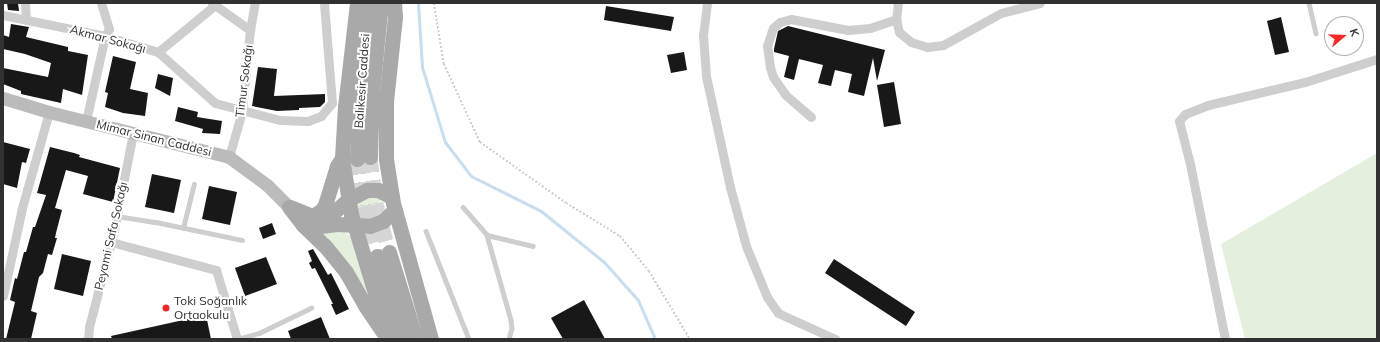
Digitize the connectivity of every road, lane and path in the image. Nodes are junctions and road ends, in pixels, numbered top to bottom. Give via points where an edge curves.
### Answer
1 (25, 3) edge
2 (101, 3) edge
3 (255, 3) edge
4 (324, 3) edge
5 (357, 3) edge
6 (368, 3) edge
7 (382, 3) edge
8 (394, 3) edge
9 (434, 3) edge
10 (707, 3) edge
11 (898, 3) edge
12 (1040, 3) edge
13 (1309, 3) edge
14 (213, 4) edge
15 (3, 15) edge
16 (896, 19) junction
17 (26, 20) junction
18 (250, 30) junction
19 (1316, 33) dead end
20 (105, 36) junction
21 (158, 52) junction
22 (1377, 59) edge
23 (3, 98) edge
24 (242, 111) junction
25 (50, 112) junction
26 (811, 117) dead end
27 (86, 121) junction
28 (133, 133) junction
29 (229, 158) junction
30 (356, 158) junction
31 (194, 184) dead end
32 (348, 200) junction
33 (393, 203) junction
34 (289, 207) joint
35 (463, 207) dead end
36 (117, 216) junction
37 (308, 220) junction
38 (354, 225) junction
39 (183, 228) junction
40 (426, 231) dead end
41 (487, 235) junction
42 (242, 240) dead end
43 (111, 242) junction
44 (533, 246) dead end
45 (3, 296) edge
46 (311, 308) dead end
47 (88, 339) edge
48 (238, 339) edge
49 (389, 339) edge
50 (404, 339) edge
51 (416, 339) edge
52 (431, 339) edge
53 (469, 339) edge
54 (510, 339) edge
55 (690, 339) edge
56 (835, 339) edge
57 (1225, 339) edge

1 - 17 street
2 - 20 street via 109,29
3 - 18 street, Timur Sokağı
4 - 24 street, Akmar Sokağı via 332,103 321,116 308,121 280,120
5 - 30 main road via 345,106
6 - 30 main road, Balıkesir Caddesi
7 - 30 main road, Balıkesir Caddesi via 372,93
8 - 33 main road via 395,17 386,101 386,159
9 - 55 path via 444,64 480,142 566,203 620,236 649,271
10 - 56 street via 703,35 706,76 730,187 746,246 767,297 778,313
11 - 16 street
12 - 16 street via 1001,13 943,45 927,47 911,42 899,32
13 - 19 lane
14 - 18 street
14 - 21 street
15 - 17 street, Akmar Sokağı
16 - 26 street via 870,28 848,30 791,19 780,22 773,28 767,46 774,77 785,94
17 - 20 street, Akmar Sokağı
18 - 24 street, Timur Sokağı
20 - 21 street, Akmar Sokağı
20 - 27 street
21 - 24 street, Akmar Sokağı via 215,103
22 - 57 street via 1305,82 1208,105 1185,114 1179,121
23 - 25 main road, Mimar Sinan Caddesi
24 - 29 street, Timur Sokağı
25 - 27 main road, Mimar Sinan Caddesi
25 - 45 street via 22,208
27 - 28 main road, Mimar Sinan Caddesi
28 - 29 main road, Mimar Sinan Caddesi
28 - 36 street, Peyami Safa Sokağı
29 - 34 main road, Mimar Sinan Caddesi via 267,185
30 - 32 main road
30 - 37 main road via 336,166 325,205
31 - 39 lane
32 - 33 main road via 371,189 383,192
32 - 37 main road via 334,212
32 - 38 main road
33 - 38 main road via 384,221 364,227
33 - 52 main road
34 - 37 main road
35 - 41 lane
36 - 39 lane
36 - 43 street, Peyami Safa Sokağı
37 - 38 main road via 314,228 329,224
37 - 49 main road via 346,272 366,308
38 - 49 main road
39 - 42 lane
40 - 53 lane
41 - 44 lane
41 - 54 lane via 512,320
43 - 47 street, Peyami Safa Sokağı
43 - 48 street via 216,270
46 - 48 lane via 259,333
50 - 51 main road via 383,254

